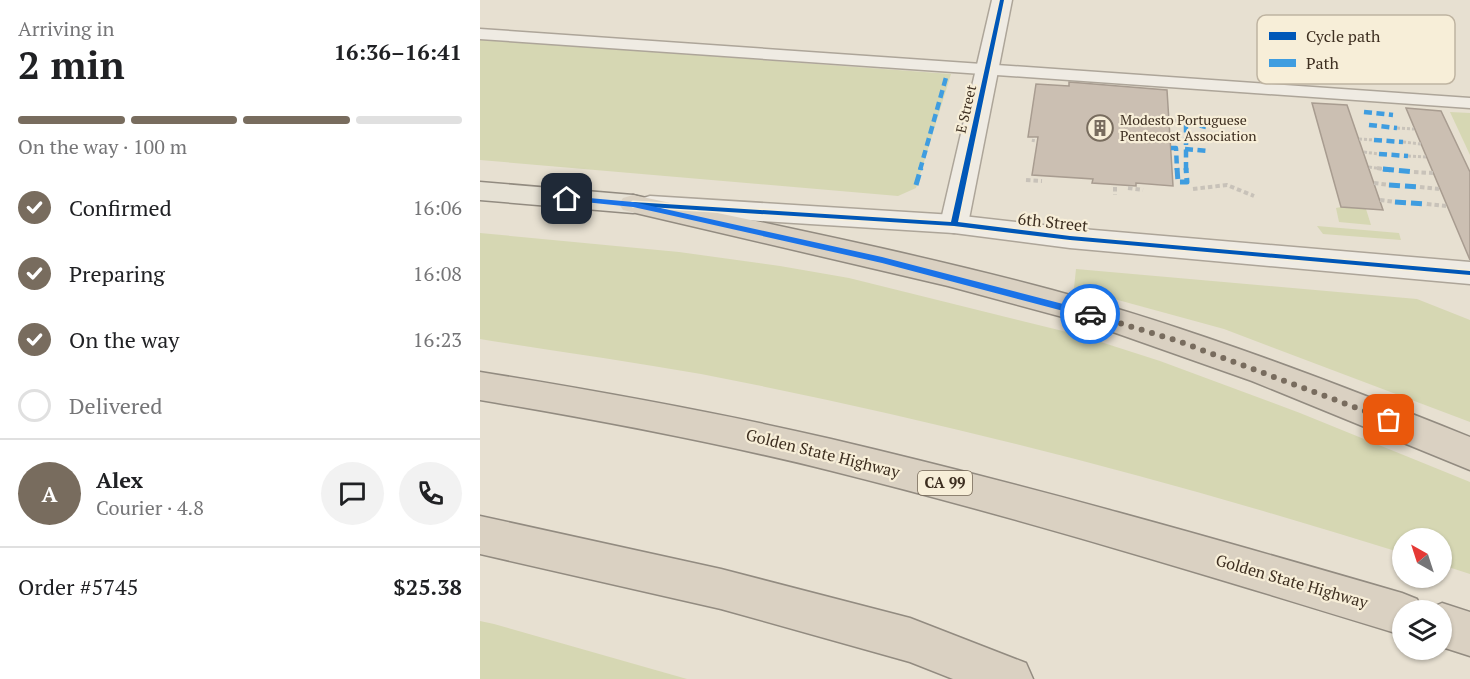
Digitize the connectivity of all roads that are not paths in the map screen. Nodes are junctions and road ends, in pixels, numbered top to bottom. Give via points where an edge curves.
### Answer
1 (1002, 0) edge
2 (480, 34) edge
3 (988, 70) junction
4 (1470, 103) edge
5 (480, 191) edge
6 (633, 204) junction
7 (954, 224) junction
8 (1470, 273) edge
9 (480, 386) edge
10 (1470, 454) edge
11 (480, 535) edge
12 (1392, 611) edge
13 (1452, 628) edge
14 (1470, 634) edge
15 (1010, 679) edge

1 - 3 street, E Street
2 - 3 lane
3 - 4 lane via 1219,93
3 - 7 street, E Street
5 - 6 main road, 6th Street
6 - 7 street, 6th Street
6 - 10 highway via 1053,303 1178,341
7 - 8 street, 6th Street
9 - 12 highway, Golden State Highway / CA 99 via 583,401 747,434 993,495
11 - 15 highway via 721,589 910,640
13 - 14 highway

